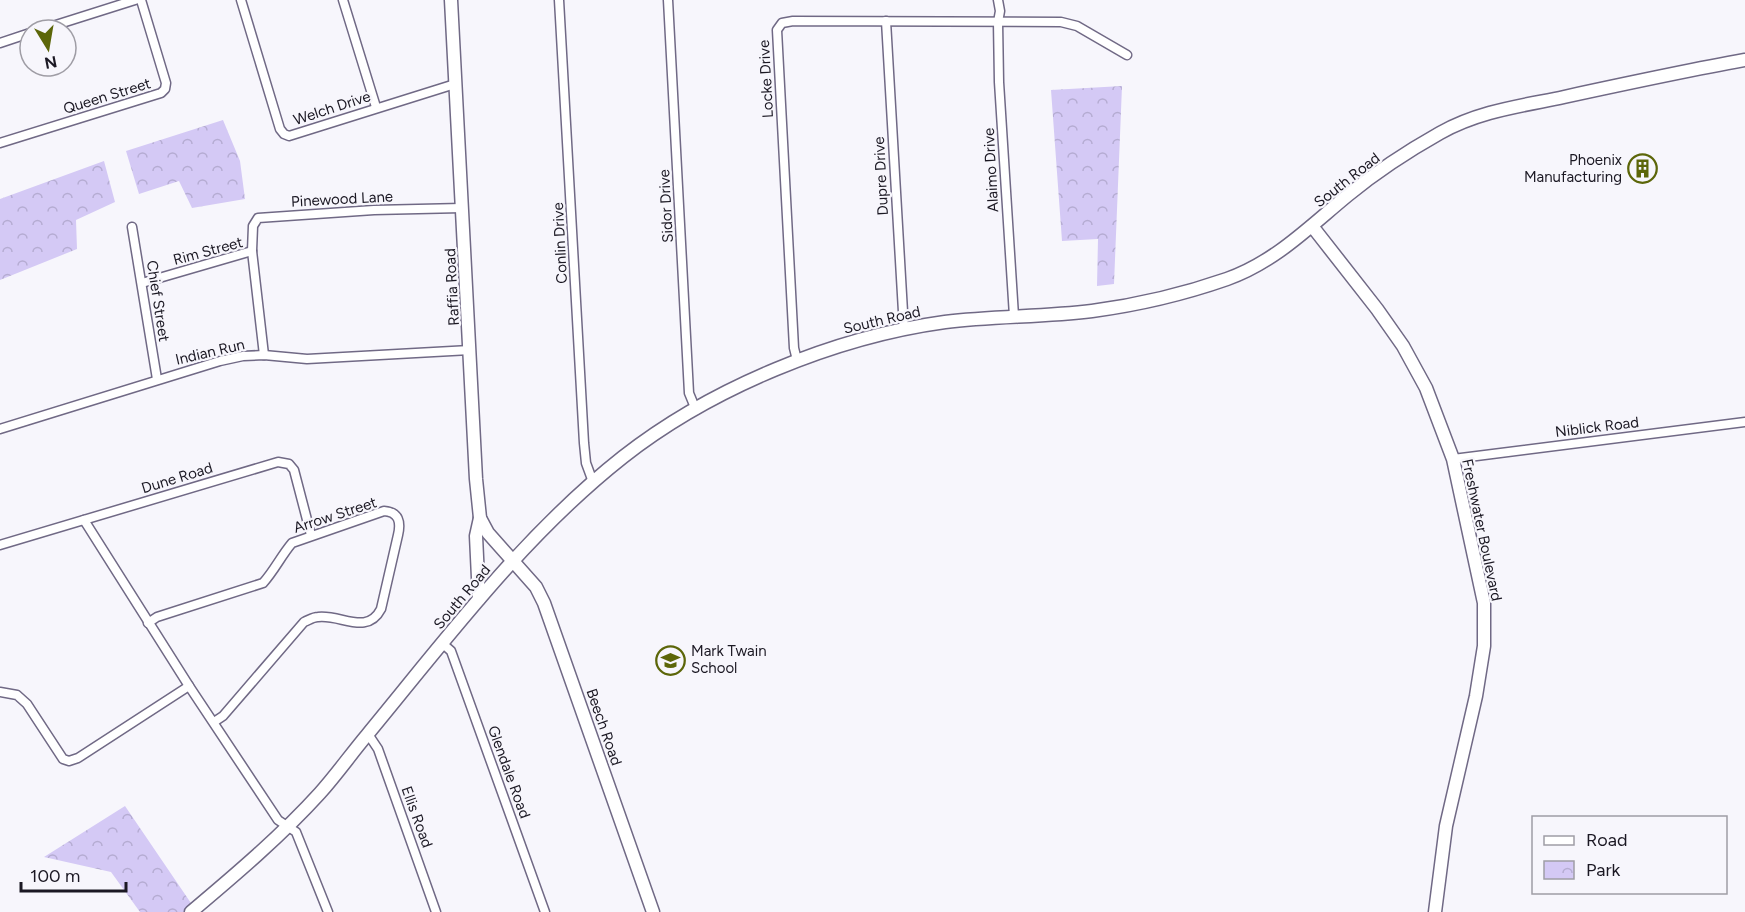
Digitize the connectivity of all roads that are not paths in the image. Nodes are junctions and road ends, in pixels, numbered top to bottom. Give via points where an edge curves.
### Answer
1 (135, 0) edge
2 (141, 0) edge
3 (241, 0) edge
4 (343, 0) edge
5 (451, 0) edge
6 (559, 0) edge
7 (668, 0) edge
8 (998, 0) edge
9 (78, 18) edge
10 (886, 21) junction
11 (998, 22) junction
12 (18, 37) edge
13 (0, 43) edge
14 (1127, 55) dead end
15 (1745, 60) edge
16 (455, 84) junction
17 (376, 108) junction
18 (0, 143) edge
19 (462, 208) junction
20 (1312, 226) junction
21 (132, 227) dead end
22 (252, 251) junction
23 (142, 283) junction
24 (1014, 316) junction
25 (903, 329) junction
26 (470, 350) junction
27 (264, 355) junction
28 (797, 360) junction
29 (157, 380) junction
30 (696, 410) junction
31 (1745, 422) edge
32 (0, 429) edge
33 (1453, 459) junction
34 (593, 482) junction
35 (480, 518) junction
36 (84, 520) junction
37 (311, 535) junction
38 (0, 545) edge
39 (514, 560) junction
40 (479, 599) junction
41 (148, 622) junction
42 (443, 644) junction
43 (189, 686) junction
44 (0, 692) edge
45 (214, 722) junction
46 (368, 734) junction
47 (287, 827) junction
48 (191, 912) edge
49 (328, 912) edge
50 (436, 912) edge
51 (545, 912) edge
52 (653, 912) edge
53 (1435, 912) edge

1 - 9 street
2 - 18 street, Queen Street via 165,89
3 - 17 street, Welch Drive via 284,134 290,136
4 - 17 street
5 - 16 main road, Raffia Road
6 - 34 street, Conlin Drive via 584,442
7 - 30 street, Sidor Drive via 689,393
8 - 11 street, Alaimo Drive
10 - 11 street, Locke Drive
10 - 25 street, Dupre Drive
10 - 28 street, Locke Drive via 793,21 777,30
11 - 14 street, Locke Drive via 1043,20 1077,26
11 - 24 street, Alaimo Drive
12 - 13 street
15 - 20 main road, South Road via 1513,106 1464,121 1383,169
16 - 17 street, Welch Drive
16 - 19 main road, Raffia Road
19 - 22 street, Pinewood Lane via 258,218 253,226
19 - 26 main road, Raffia Road
20 - 24 main road, South Road via 1266,260 1224,280 1093,310
20 - 33 main road, Freshwater Boulevard via 1403,346 1426,388
21 - 23 street, Chief Street
22 - 23 street, Rim Street
22 - 27 street, Rim Street
23 - 29 street, Chief Street
24 - 25 main road, South Road
25 - 28 main road, South Road
26 - 27 street, Indian Run via 307,359
26 - 35 main road, Raffia Road
27 - 29 street, Indian Run via 220,361
28 - 30 main road, South Road
29 - 32 street, Indian Run
30 - 34 main road, South Road via 625,455
31 - 33 street, Niblick Road
33 - 53 main road, Freshwater Boulevard via 1484,603 1484,646 1446,826
34 - 39 main road, South Road
35 - 39 main road, Raffia Road via 488,533
35 - 40 main road via 476,536
36 - 37 street, Dune Road via 278,462 289,464 294,470
36 - 38 street, Dune Road
36 - 41 street
37 - 41 street, Arrow Street via 291,543 263,583
37 - 45 street, Arrow Street via 384,511 398,517 400,526 381,609 369,622 326,616 304,622
39 - 40 main road, South Road
39 - 52 main road, Beech Road via 536,587 543,603
40 - 42 main road, South Road
41 - 43 street
42 - 46 main road, South Road
42 - 51 street, Glendale Road via 451,651
43 - 44 street via 69,761 63,759 27,704 17,695
43 - 45 street
45 - 47 street via 278,820
46 - 47 main road, South Road
46 - 50 street, Ellis Road via 378,749
47 - 48 main road, South Road
47 - 49 street via 296,832

